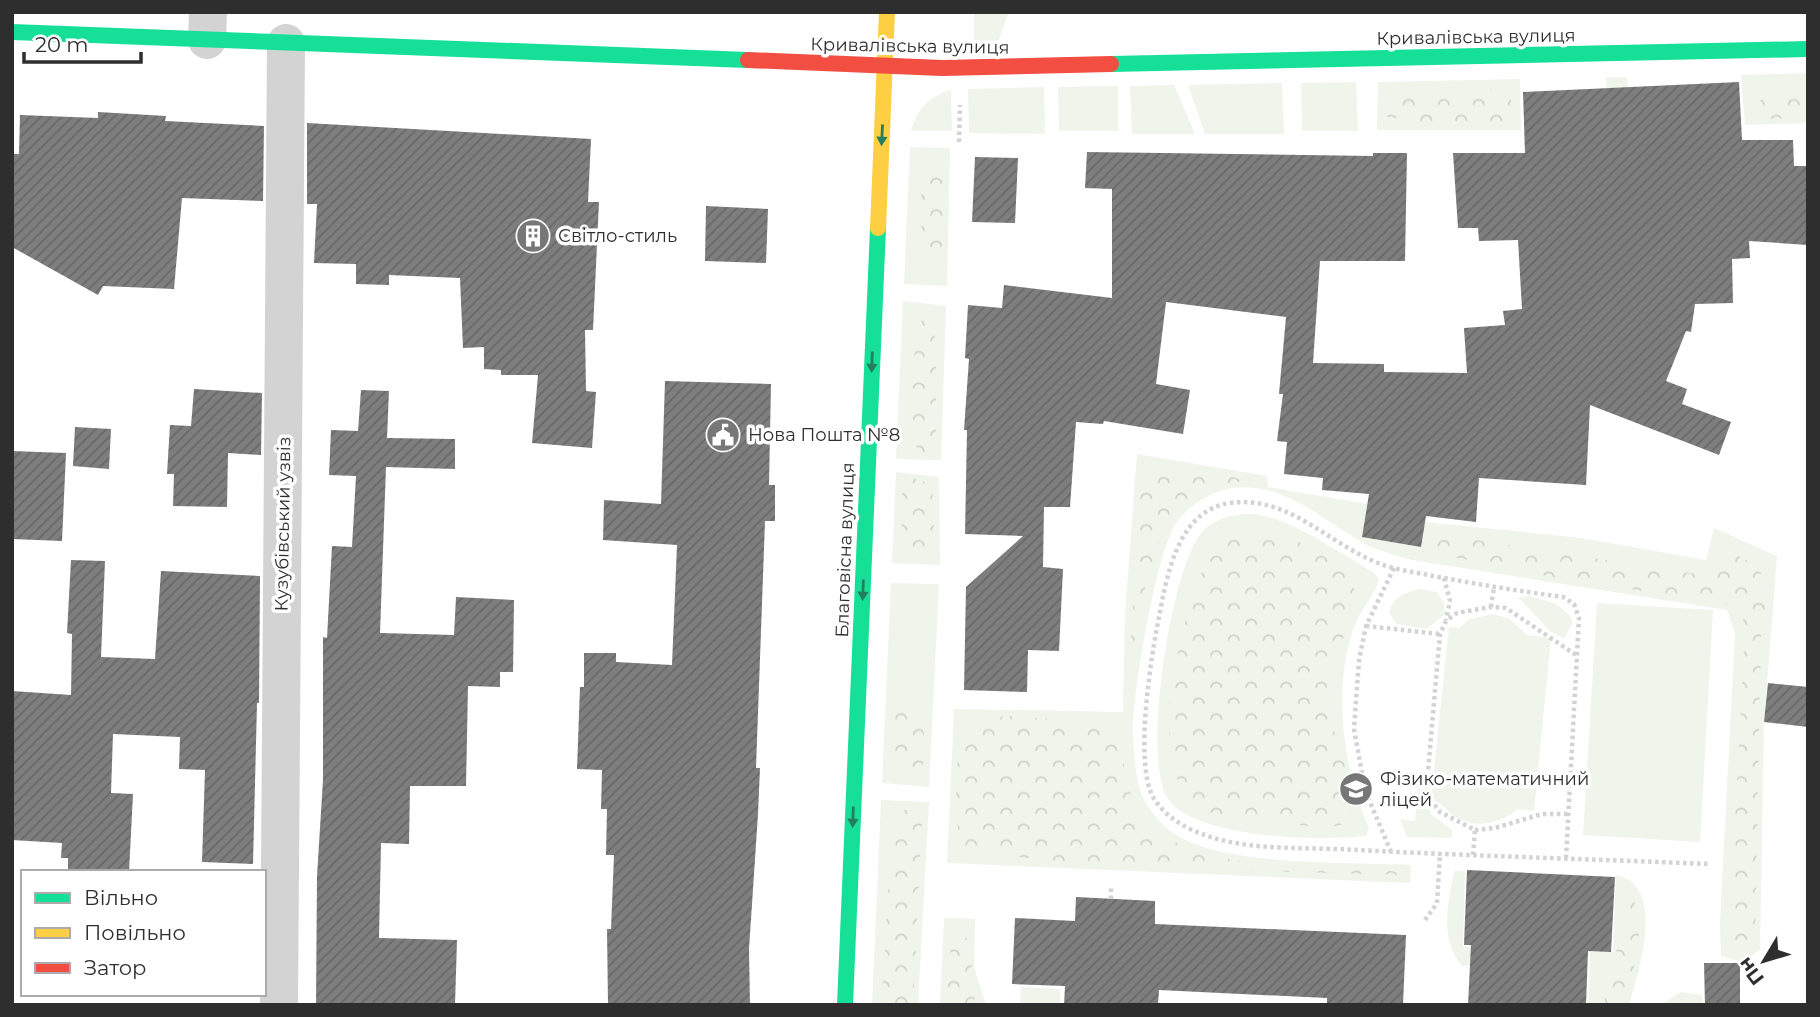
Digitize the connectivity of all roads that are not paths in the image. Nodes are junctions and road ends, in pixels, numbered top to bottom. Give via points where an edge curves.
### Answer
1 (887, 12) edge
2 (207, 26) edge
3 (12, 32) edge
4 (286, 43) junction
5 (1808, 49) edge
6 (885, 67) junction
7 (279, 1005) edge
8 (845, 1005) edge

1 - 6 street, Благовісна вулиця
2 - 3 street, Кривалівська вулиця
2 - 4 street, Кривалівська вулиця
4 - 6 street, Кривалівська вулиця
4 - 7 street, Кузубівський узвіз
5 - 6 street, Кривалівська вулиця
6 -> 8 street, Благовісна вулиця

